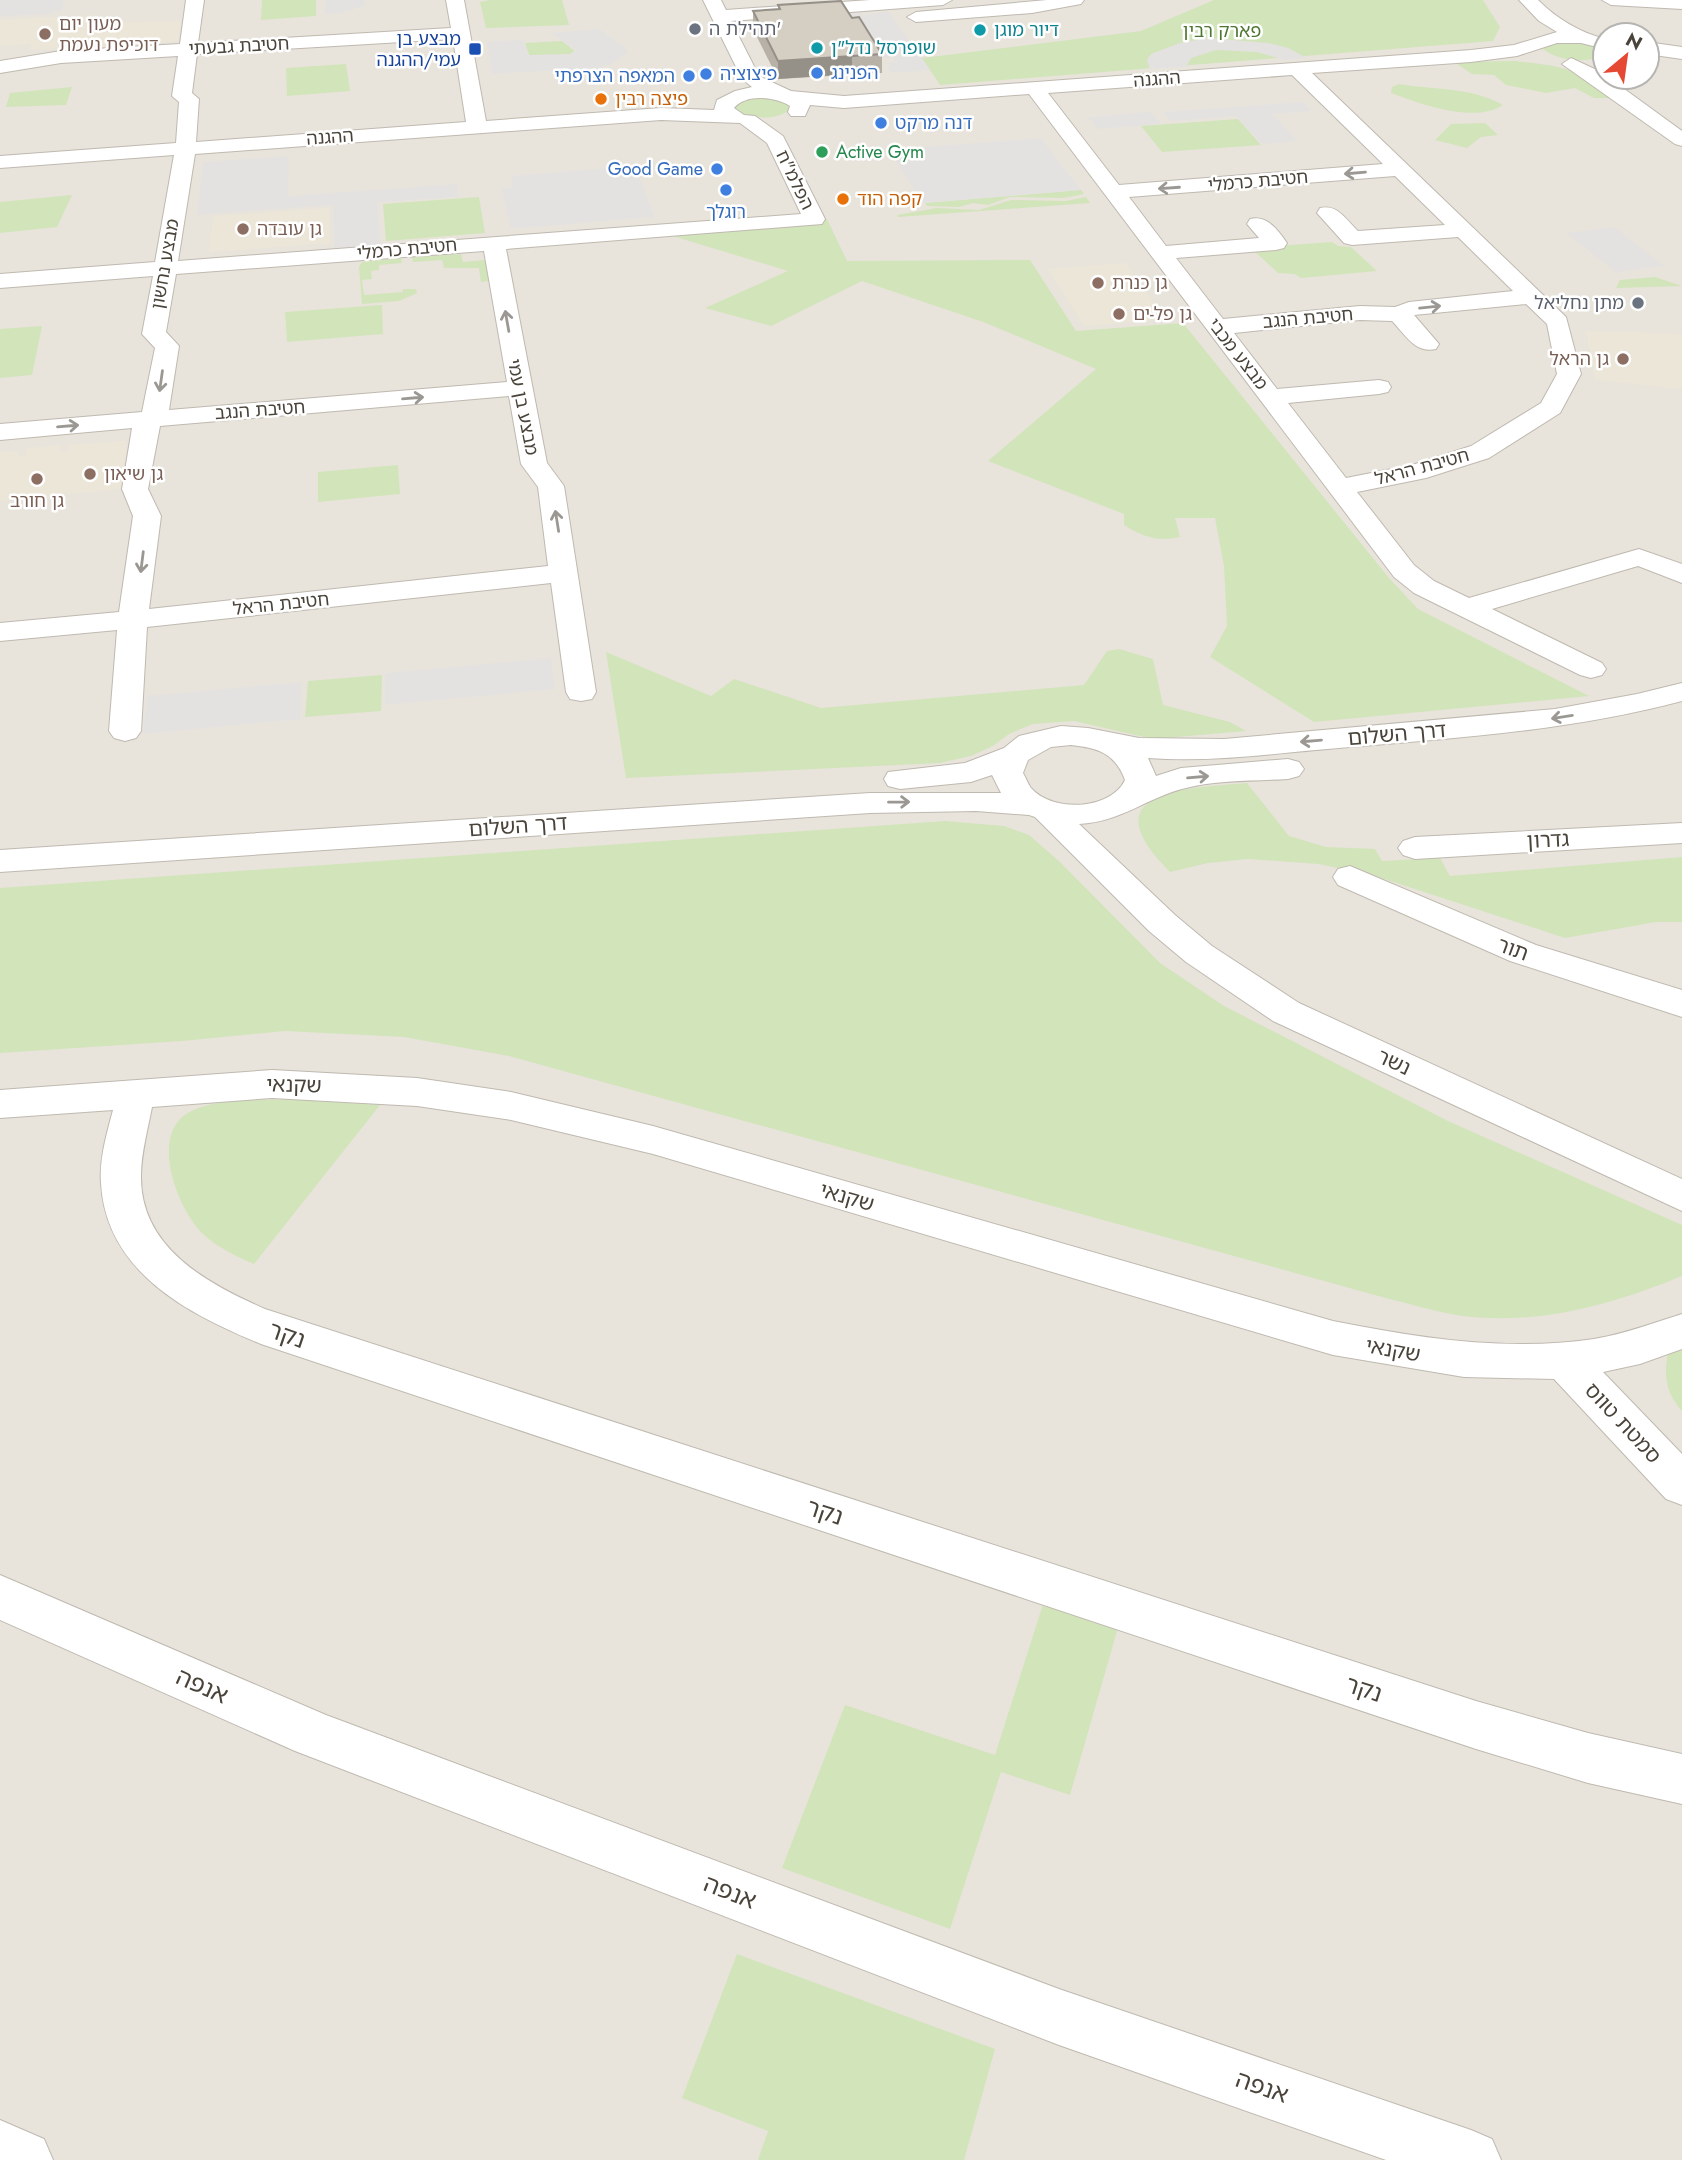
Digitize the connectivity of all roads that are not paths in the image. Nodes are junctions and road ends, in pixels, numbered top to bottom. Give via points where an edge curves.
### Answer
1 (195, 0) edge
2 (455, 0) edge
3 (943, 0) edge
4 (1075, 0) edge
5 (1528, 0) edge
6 (1611, 0) edge
7 (1682, 4) edge
8 (716, 8) edge
9 (911, 17) dead end
10 (462, 33) junction
11 (1581, 38) junction
12 (1591, 43) edge
13 (188, 49) junction
14 (1591, 49) edge
15 (1661, 50) edge
16 (1545, 51) junction
17 (1681, 53) edge
18 (1661, 54) edge
19 (8, 65) edge
20 (1297, 69) junction
21 (751, 79) junction
22 (1034, 88) junction
23 (1640, 91) edge
24 (788, 105) junction
25 (736, 109) junction
26 (1682, 122) edge
27 (477, 127) junction
28 (1682, 139) edge
29 (776, 140) junction
30 (186, 148) junction
31 (0, 162) edge
32 (1400, 169) junction
33 (1116, 192) junction
34 (1328, 213) dead end
35 (814, 219) joint
36 (1258, 224) dead end
37 (1463, 230) junction
38 (494, 242) junction
39 (1161, 253) junction
40 (163, 269) junction
41 (0, 281) edge
42 (1531, 296) junction
43 (1399, 314) junction
44 (1217, 327) junction
45 (1427, 344) dead end
46 (1359, 364) dead end
47 (519, 388) junction
48 (1271, 397) junction
49 (150, 418) junction
50 (0, 432) edge
51 (1339, 487) junction
52 (562, 573) junction
53 (1682, 574) edge
54 (1465, 608) junction
55 (133, 620) junction
56 (0, 632) edge
57 (1591, 668) dead end
58 (580, 692) dead end
59 (1682, 692) edge
60 (1682, 719) edge
61 (125, 731) dead end
62 (1110, 744) junction
63 (1014, 755) junction
64 (1129, 800) junction
65 (1041, 808) junction
66 (1682, 833) edge
67 (0, 839) edge
68 (1415, 848) dead end
69 (0, 861) edge
70 (1350, 877) dead end
71 (1131, 890) junction
72 (1682, 1004) edge
73 (135, 1094) junction
74 (0, 1104) edge
75 (1682, 1196) edge
76 (1682, 1331) edge
77 (1564, 1360) junction
78 (1682, 1485) edge
79 (0, 1597) edge
80 (1682, 1779) edge
81 (0, 2150) edge
82 (23, 2160) edge
83 (1471, 2160) edge

1 - 13 street, מבצע נחשון
2 - 10 street
3 - 8 street
4 - 9 street
5 - 11 street via 1545,17
6 - 7 street
8 - 21 street
10 - 13 street, חטיבת גבעתי
10 - 27 street
11 - 12 street
11 - 16 street via 1556,37
13 - 19 street, חטיבת גבעתי
13 - 30 street, מבצע נחשון via 182,96 190,99
14 - 16 street
15 - 17 street
16 - 20 street, ההגנה
16 - 28 street via 1594,76
17 - 18 street
20 - 22 street, ההגנה
20 - 32 street, חטיבת הראל
21 - 24 street
21 - 25 street
22 - 24 street, ההגנה
22 - 33 street, מבצע מכבי
23 - 26 street
24 - 25 street
24 - 25 street via 760,93
24 - 29 street, הפלמ"ח
25 - 27 street, ההגנה
25 - 29 street, הפלמ"ח
27 - 30 street, ההגנה
29 - 35 street, הפלמ"ח
30 - 31 street, ההגנה
30 - 40 street, מבצע נחשון
32 -> 33 street, חטיבת כרמלי
32 - 37 street, חטיבת הראל
33 - 39 street, מבצע מכבי
34 - 37 street via 1352,238
35 - 38 street, חטיבת כרמלי
36 - 39 street via 1276,243
37 - 42 street, חטיבת הראל
38 - 40 street, חטיבת כרמלי
47 -> 38 street, מבצע בן עמי
39 - 44 street, מבצע מכבי
40 - 41 street, חטיבת כרמלי
40 -> 49 street, מבצע נחשון via 154,334 167,346 157,409
43 -> 42 street, חטיבת הנגב via 1409,309
42 - 51 street, חטיבת הראל via 1558,322 1569,374 1551,408 1480,452 1417,472
43 - 44 street, חטיבת הנגב via 1360,313
43 - 45 street
44 - 48 street, מבצע מכבי
46 - 48 street via 1385,394
49 -> 47 street, חטיבת הנגב
52 -> 47 street, מבצע בן עמי via 551,486 534,464
48 - 51 street, מבצע מכבי
50 -> 49 street, חטיבת הנגב
49 -> 55 street, מבצע נחשון via 135,489 147,516
51 - 54 street, חטיבת הראל via 1404,571
52 - 55 street, חטיבת הראל
52 - 58 street, מבצע בן עמי
53 - 54 street via 1639,557
54 - 57 street, חטיבת הראל
55 - 56 street, חטיבת הראל
55 - 61 street, מבצע נחשון
59 -> 62 street, דרך השלום via 1629,707 1525,723 1170,752
64 -> 60 street, דרך השלום via 1181,778 1539,748
62 - 63 street via 1060,736 1033,742
62 - 64 street via 1126,752 1139,769 1141,781
63 - 65 street via 1007,773 1011,785
63 - 67 street, דרך השלום via 971,772 932,777
64 - 65 street via 1108,811 1088,814
64 - 71 street, נשר via 1115,817 1112,831
69 -> 65 street, דרך השלום via 870,803 976,801
65 - 71 street, נשר
66 - 68 street, גדרון
70 - 72 street, תור via 1489,940
71 - 75 street, נשר via 1199,954 1286,1012
73 - 74 street, שקנאי
73 - 77 street, שקנאי via 223,1086 321,1085 511,1106 653,1140 1332,1338 1463,1361
73 - 80 street, נקר via 121,1182 125,1214 141,1245 166,1273 197,1297 234,1316 1476,1725 1588,1758
76 - 77 street, שקנאי via 1622,1351
77 - 78 street, סמטת טווס
79 - 83 street, אנפה via 313,1734 1059,2017
81 - 82 street

